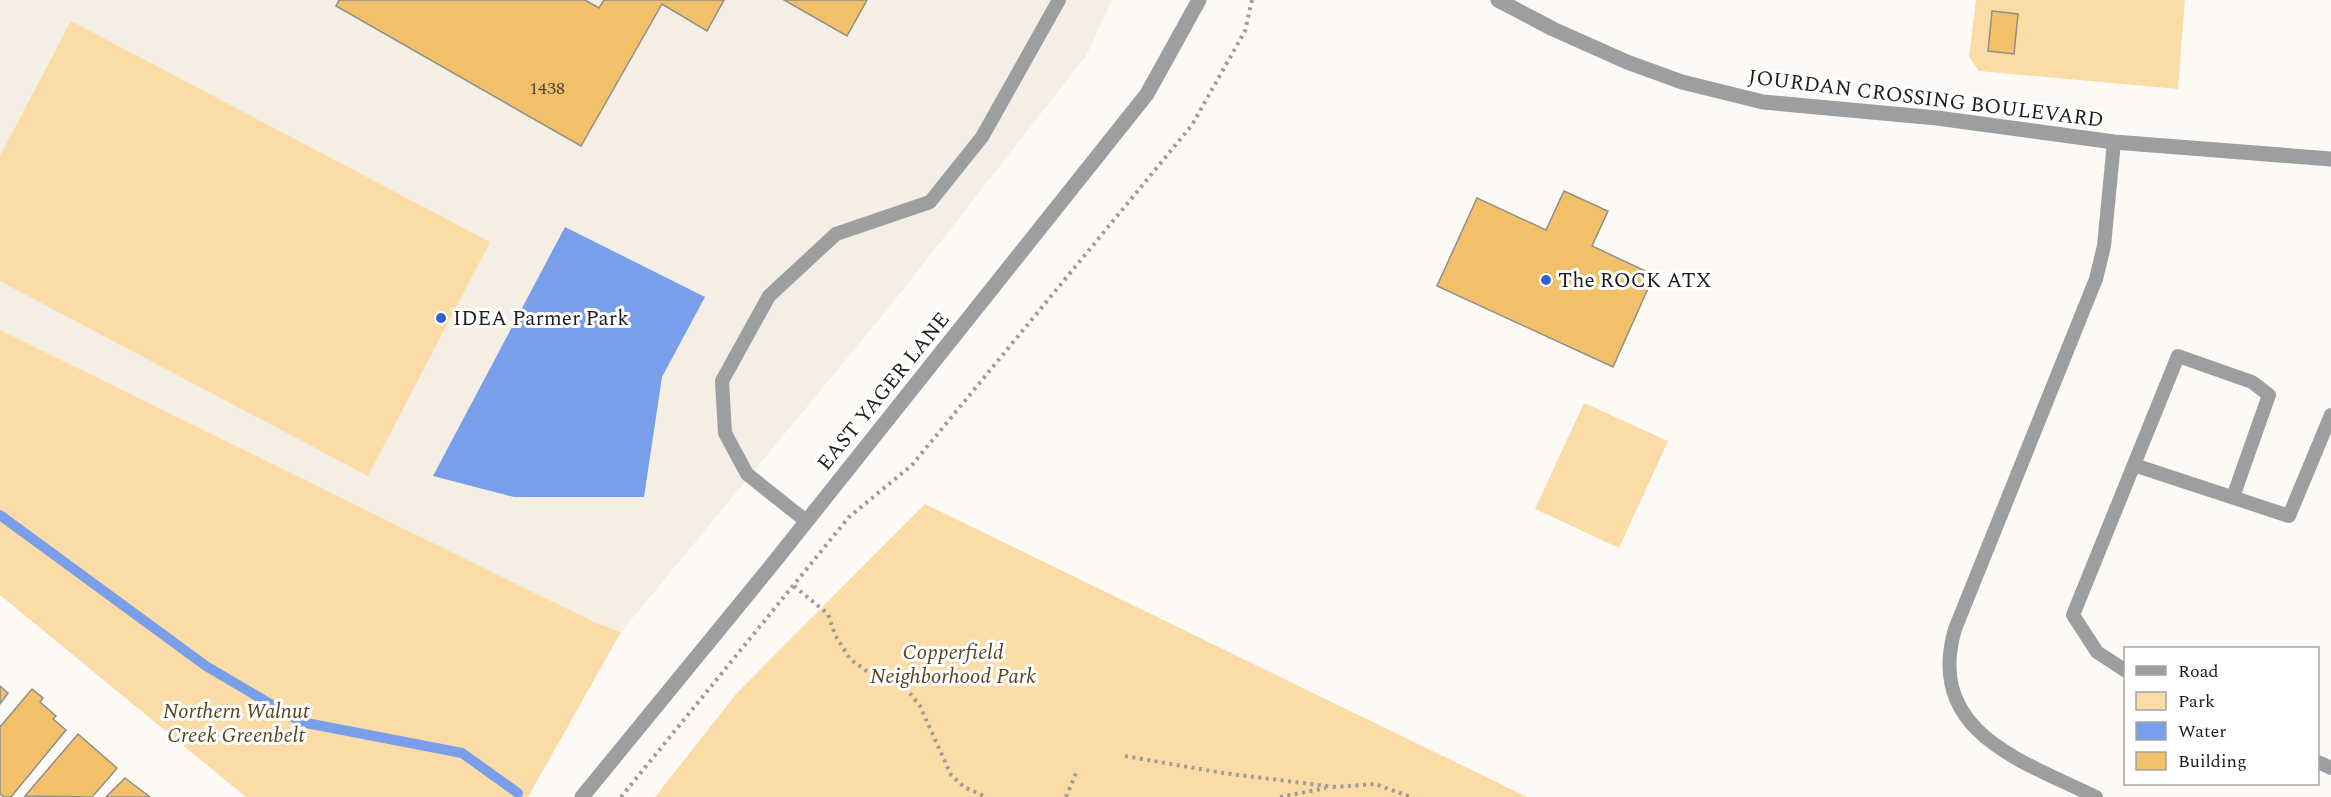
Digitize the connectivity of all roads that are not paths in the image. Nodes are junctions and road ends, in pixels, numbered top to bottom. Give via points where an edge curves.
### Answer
1 (1059, 0) edge
2 (1199, 0) edge
3 (1498, 0) edge
4 (2114, 142) junction
5 (2331, 159) edge
6 (2331, 415) edge
7 (2134, 465) junction
8 (2233, 497) junction
9 (806, 521) junction
10 (2124, 671) edge
11 (582, 797) edge
12 (2096, 797) edge

1 - 9 lane via 982,137 930,202 836,234 769,296 722,381 725,433 747,474
2 - 9 street, EAST YAGER LANE via 1147,94
3 - 4 street, JOURDAN CROSSING BOULEVARD via 1627,62 1736,96 1801,107 1937,118
4 - 5 street, JOURDAN CROSSING BOULEVARD
4 - 12 lane via 2104,246 2096,279 1955,629 1948,664 1953,696 1973,726 2012,756
6 - 8 lane via 2289,516
7 - 8 lane
7 - 8 lane via 2178,356 2252,382 2269,395
7 - 10 lane via 2073,615 2097,652
9 - 11 street, EAST YAGER LANE

